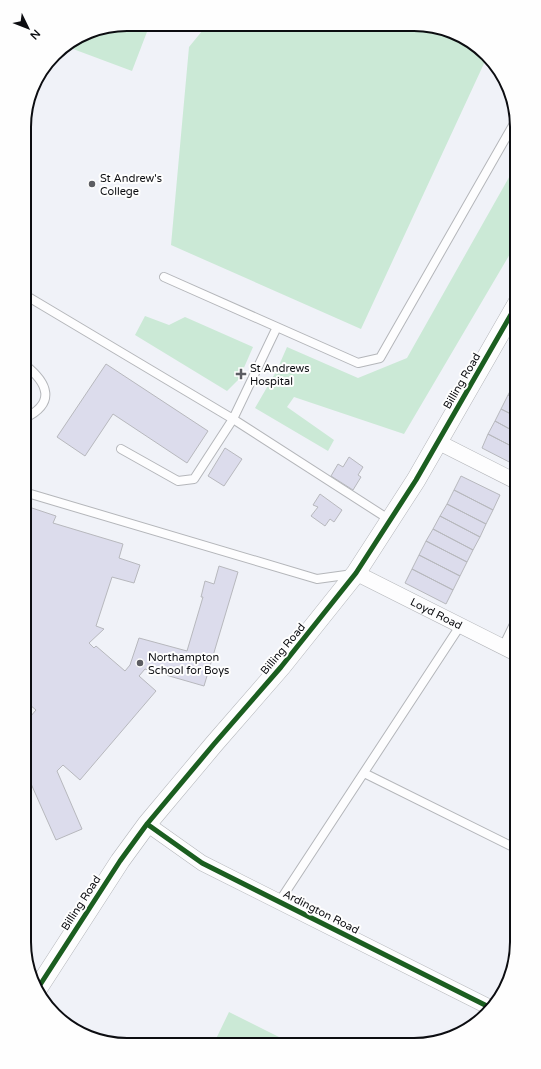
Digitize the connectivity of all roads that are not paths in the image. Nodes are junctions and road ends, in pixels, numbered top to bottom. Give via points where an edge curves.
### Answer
1 (510, 130) edge
2 (164, 277) dead end
3 (31, 300) edge
4 (510, 317) edge
5 (276, 327) junction
6 (31, 370) edge
7 (31, 414) edge
8 (233, 419) junction
9 (438, 442) junction
10 (121, 449) dead end
11 (510, 478) edge
12 (31, 494) edge
13 (390, 520) junction
14 (356, 573) junction
15 (460, 626) junction
16 (510, 632) edge
17 (503, 647) junction
18 (510, 650) edge
19 (364, 773) junction
20 (147, 824) junction
21 (510, 846) edge
22 (279, 902) junction
23 (41, 984) edge
24 (486, 1006) edge

1 - 5 lane via 380,358 358,363
2 - 5 lane
3 - 8 lane
4 - 9 street, Billing Road
5 - 8 lane
6 - 7 lane via 37,374 46,389 41,408
8 - 10 lane via 194,479 178,480
8 - 13 lane
9 - 11 street
9 - 13 street, Billing Road
12 - 14 lane via 317,578
13 - 14 street, Billing Road
14 - 15 street, Loyd Road
14 - 20 street, Billing Road via 281,667
15 - 17 street, Loyd Road
15 - 19 lane
16 - 17 lane
17 - 18 street, Loyd Road
19 - 21 lane
19 - 22 lane
20 - 22 street, Ardington Road via 202,863
20 - 23 street, Billing Road
22 - 24 street, Ardington Road

